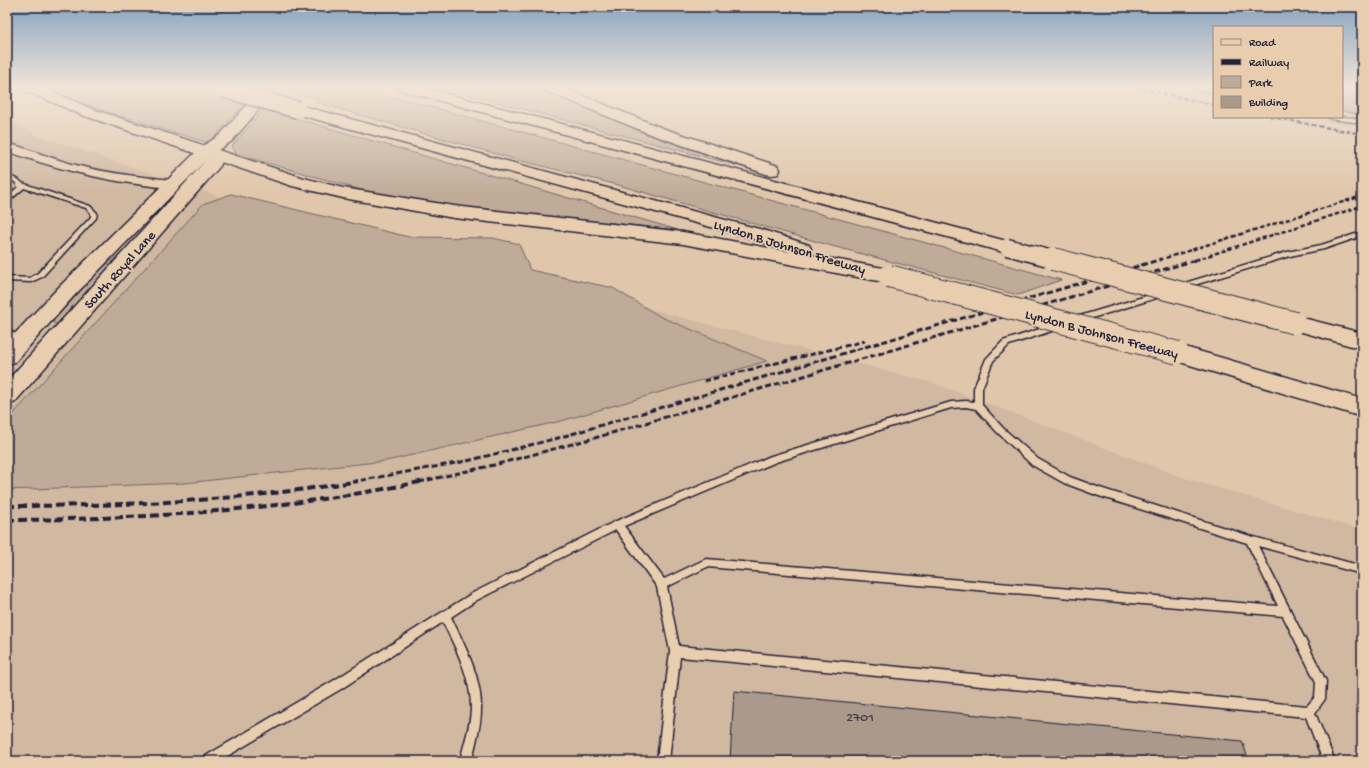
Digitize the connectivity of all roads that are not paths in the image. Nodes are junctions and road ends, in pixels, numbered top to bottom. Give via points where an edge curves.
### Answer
1 (119, 123) edge
2 (239, 123) edge
3 (346, 123) edge
4 (541, 123) edge
5 (636, 123) edge
6 (7, 147) edge
7 (212, 154) junction
8 (7, 177) edge
9 (21, 184) junction
10 (173, 184) junction
11 (7, 200) edge
12 (939, 229) junction
13 (1362, 234) edge
14 (118, 240) junction
15 (144, 242) junction
16 (889, 276) junction
17 (7, 279) edge
18 (12, 339) edge
19 (1362, 341) edge
20 (53, 343) junction
21 (7, 356) edge
22 (7, 396) edge
23 (978, 406) junction
24 (1362, 408) edge
25 (617, 525) junction
26 (1250, 540) junction
27 (1362, 570) edge
28 (662, 585) junction
29 (1286, 611) junction
30 (445, 615) junction
31 (675, 651) junction
32 (1309, 712) junction
33 (208, 761) edge
34 (466, 761) edge
35 (663, 761) edge
36 (1329, 761) edge

1 - 7 main road
2 - 7 main road, South Royal Lane
3 - 16 main road, Lyndon B Johnson Freeway, bridge via 757,234
4 - 12 main road
5 - 12 main road via 760,167 870,200
6 - 10 street via 39,159 105,177
7 - 10 main road, South Royal Lane
7 - 15 main road, South Royal Lane
7 - 16 main road via 298,182 400,204 683,238
8 - 9 lane
9 - 11 lane
9 - 17 lane via 88,207 94,213 94,217 40,275 31,280
10 - 14 main road, South Royal Lane
12 - 19 main road, bridge
13 - 23 lane via 1282,256 1006,343 986,366 978,388
14 - 15 main road
14 - 18 main road, South Royal Lane
15 - 20 main road, South Royal Lane
16 - 24 main road, Lyndon B Johnson Freeway, bridge via 1178,353
18 - 20 main road
18 - 21 main road, South Royal Lane
20 - 22 main road, South Royal Lane
23 - 25 lane via 951,405 774,459
23 - 26 lane via 1035,462 1067,480
25 - 28 lane
25 - 30 lane via 474,597
26 - 27 lane
26 - 29 lane
28 - 29 lane via 706,562
28 - 31 lane
29 - 32 lane via 1321,681 1320,699
30 - 33 lane via 337,685
30 - 34 lane via 466,664 476,702 475,723
31 - 32 lane
31 - 35 lane
32 - 36 lane

